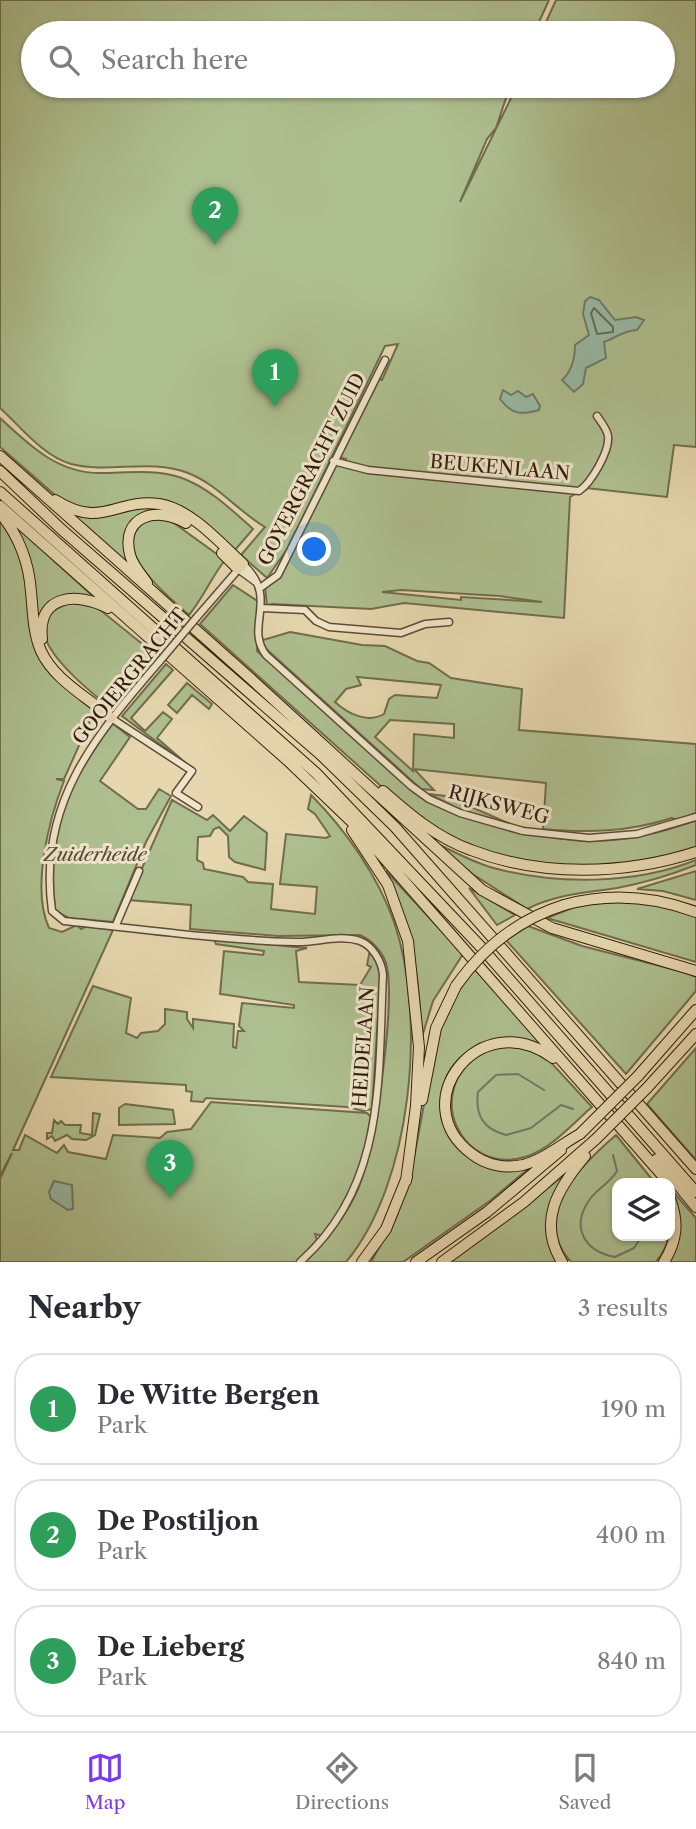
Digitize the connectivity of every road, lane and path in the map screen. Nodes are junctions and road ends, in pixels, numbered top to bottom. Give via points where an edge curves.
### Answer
1 (386, 360) dead end
2 (597, 416) dead end
3 (0, 456) edge
4 (333, 461) junction
5 (0, 471) edge
6 (31, 485) junction
7 (0, 492) edge
8 (0, 506) edge
9 (0, 512) edge
10 (241, 566) junction
11 (260, 586) junction
12 (158, 597) junction
13 (261, 610) junction
14 (125, 618) junction
15 (449, 622) dead end
16 (113, 715) junction
17 (340, 759) junction
18 (333, 804) junction
19 (198, 807) dead end
20 (696, 817) edge
21 (696, 852) edge
22 (139, 871) dead end
23 (696, 912) edge
24 (116, 925) junction
25 (696, 969) edge
26 (696, 1010) edge
27 (696, 1034) edge
28 (568, 1069) junction
29 (626, 1116) junction
30 (580, 1134) junction
31 (593, 1144) junction
32 (649, 1162) junction
33 (696, 1169) edge
34 (658, 1178) edge
35 (664, 1178) edge
36 (406, 1181) junction
37 (675, 1190) edge
38 (696, 1192) edge
39 (696, 1207) edge
40 (696, 1213) edge
41 (675, 1218) edge
42 (675, 1236) edge
43 (673, 1241) edge
44 (300, 1262) edge
45 (362, 1262) edge
46 (416, 1262) edge
47 (442, 1262) edge
48 (562, 1262) edge
49 (664, 1262) edge

1 - 4 street, GOYERGRACHT ZUID
2 - 4 street, BEUKENLAAN via 608,435 607,444 589,484 579,491 368,470
3 - 6 highway
4 - 11 street, GOYERGRACHT ZUID via 278,575
5 - 33 highway via 321,755 395,827
6 - 10 highway via 81,513 102,514 150,504 169,507 189,518
6 - 12 highway
7 - 29 highway via 316,773 481,947
8 - 14 highway
9 - 16 highway via 27,565 36,636 43,654 73,688
10 - 11 street
10 - 12 highway via 178,519 149,514 133,527 129,547 134,565
10 - 16 street, GOOIERGRACHT, bridge
11 - 13 street
12 - 17 highway
13 - 15 street via 305,610 329,627 401,633
13 - 20 street, RIJKSWEG via 258,639 266,656 411,786 446,808 523,831 589,838 637,834
14 - 16 highway via 92,599 77,597 54,605 42,626 49,656
14 - 18 highway
16 - 19 street via 192,771 176,793
16 - 24 street, GOOIERGRACHT via 81,761 59,812 49,888 57,918
17 - 21 highway via 442,836 493,857 583,870 633,867
17 - 25 highway via 482,890 552,928
18 - 28 highway via 430,908
18 - 36 highway via 378,867 408,941 419,1047
22 - 24 street
23 - 36 highway, bridge via 666,902 621,897 564,905 504,935 470,966 436,1028
24 - 44 street, HEIDELAAN via 299,943 357,940 378,959 383,975 377,1076 362,1177 339,1219
26 - 30 highway, bridge
27 - 31 highway, bridge
28 - 30 highway via 534,1046 510,1041 491,1044 470,1054 455,1071 446,1093 447,1117 462,1146 478,1159 498,1165 533,1162
28 - 32 highway
29 - 38 highway
29 - 39 highway
30 - 46 highway via 505,1198
31 - 47 highway via 493,1227
31 - 48 highway via 553,1203 551,1238
32 - 34 highway
32 - 35 highway
36 - 45 highway via 386,1229
37 - 40 highway
41 - 42 highway
43 - 49 highway

